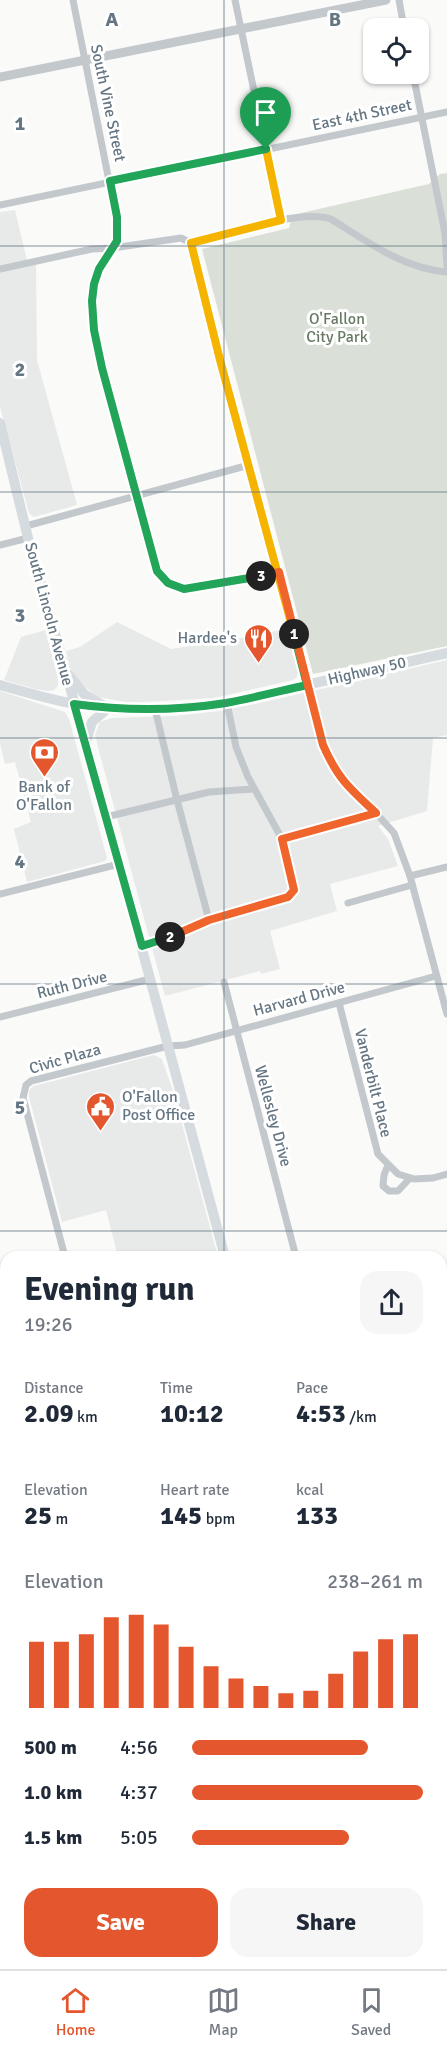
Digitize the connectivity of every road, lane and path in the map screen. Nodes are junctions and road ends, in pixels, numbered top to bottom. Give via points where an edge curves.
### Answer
1 (73, 0) edge
2 (235, 0) edge
3 (386, 0) edge
4 (399, 0) edge
5 (402, 18) edge
6 (242, 28) junction
7 (85, 60) junction
8 (0, 77) edge
9 (415, 84) edge
10 (447, 112) edge
11 (421, 117) junction
12 (266, 149) junction
13 (110, 181) junction
14 (0, 205) edge
15 (281, 220) junction
16 (191, 243) junction
17 (113, 248) junction
18 (447, 266) edge
19 (0, 269) edge
20 (447, 272) edge
21 (0, 423) edge
22 (249, 465) junction
23 (135, 495) junction
24 (26, 526) junction
25 (28, 538) junction
26 (0, 546) edge
27 (279, 572) junction
28 (447, 653) edge
29 (64, 667) junction
30 (0, 685) edge
31 (307, 685) junction
32 (227, 703) junction
33 (74, 704) junction
34 (108, 708) junction
35 (155, 709) junction
36 (86, 744) junction
37 (254, 789) junction
38 (177, 800) junction
39 (376, 813) junction
40 (106, 817) junction
41 (282, 839) junction
42 (119, 864) junction
43 (447, 867) edge
44 (410, 876) junction
45 (412, 885) junction
46 (0, 894) edge
47 (348, 903) dead end
48 (209, 920) junction
49 (142, 946) junction
50 (436, 976) junction
51 (150, 980) junction
52 (224, 982) dead end
53 (339, 1003) junction
54 (447, 1014) edge
55 (0, 1017) edge
56 (237, 1029) junction
57 (168, 1046) junction
58 (388, 1165) junction
59 (447, 1174) edge
60 (410, 1178) junction
61 (63, 1251) edge
62 (223, 1251) edge
63 (294, 1251) edge

1 - 7 street, South Vine Street
2 - 6 street
3 - 6 street
4 - 5 street
6 - 7 street
6 - 12 street
7 - 8 street
7 - 13 street, South Vine Street
9 - 11 street
10 - 11 street, East 4th Street
11 - 12 street, East 4th Street
11 - 18 street via 445,233
12 - 13 street, East 4th Street
12 - 15 street
13 - 14 street, East 4th Street
13 - 17 street, South Vine Street via 118,226
15 - 16 street
15 - 20 street via 321,215 406,264
16 - 17 street via 181,238
16 - 22 street
17 - 19 street
17 - 23 street, South Vine Street via 94,284 94,330
21 - 24 main road, South Lincoln Avenue
22 - 23 street
22 - 27 street
23 - 24 street
23 - 27 street, South Vine Street via 157,571 168,583 184,589
24 - 25 main road, South Lincoln Avenue
25 - 26 street
25 - 29 main road, South Lincoln Avenue
27 - 31 street
28 - 31 main road, Highway 50
29 - 33 main road, South Lincoln Avenue
29 - 34 main road via 84,694
30 - 33 main road, Highway 50
31 - 32 main road, Highway 50
31 - 39 street via 333,767 345,785
32 - 35 main road, Highway 50
32 - 37 street via 236,747
33 - 34 main road, Highway 50
33 - 36 main road, South Lincoln Avenue
34 - 35 main road, Highway 50
34 - 36 main road via 92,722
35 - 38 street
36 - 40 main road, South Lincoln Avenue
37 - 38 street via 209,792
37 - 41 street
38 - 40 street
38 - 48 street
39 - 41 street
39 - 44 street via 394,833
40 - 42 main road, South Lincoln Avenue
41 - 48 street via 294,890 288,897
42 - 46 street
42 - 49 main road, South Lincoln Avenue
43 - 44 street
44 - 45 street
45 - 47 street
45 - 50 street
48 - 49 street
49 - 51 main road, South Lincoln Avenue
50 - 53 street, Harvard Drive
50 - 54 street
51 - 55 street, Ruth Drive
51 - 57 main road, South Lincoln Avenue
52 - 56 street, Wellesley Drive
53 - 56 street, Harvard Drive
53 - 58 street, Vanderbilt Place via 375,1146
56 - 57 street, Harvard Drive
56 - 63 street, Wellesley Drive
57 - 61 street, Civic Plaza via 26,1085 24,1105
57 - 62 main road, South Lincoln Avenue
58 - 60 street, Vanderbilt Place
58 - 60 street, Vanderbilt Place via 383,1186 389,1191 398,1191
59 - 60 street, Vanderbilt Place

